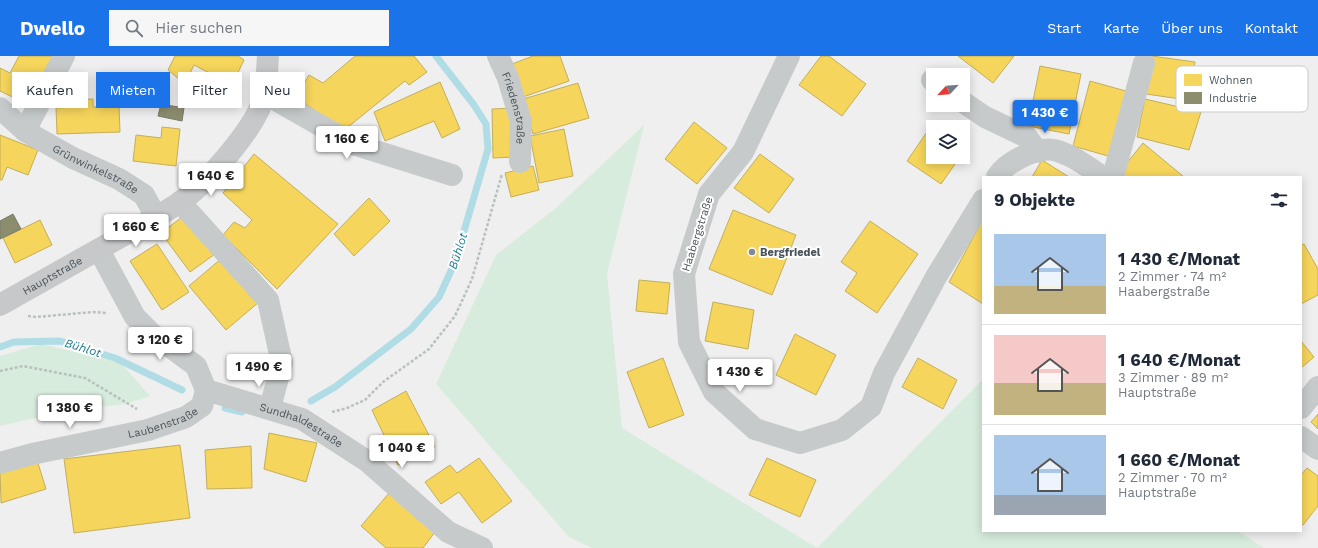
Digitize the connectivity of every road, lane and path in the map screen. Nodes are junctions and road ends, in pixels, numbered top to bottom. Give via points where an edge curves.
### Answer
1 (64, 56) edge
2 (268, 56) edge
3 (498, 56) edge
4 (789, 56) edge
5 (1144, 63) dead end
6 (267, 72) edge
7 (970, 107) edge
8 (0, 108) edge
9 (259, 108) edge
10 (290, 108) edge
11 (26, 131) junction
12 (1038, 152) junction
13 (520, 162) joint
14 (452, 175) dead end
15 (998, 176) edge
16 (1102, 176) edge
17 (1113, 176) edge
18 (180, 202) junction
19 (982, 202) edge
20 (156, 217) junction
21 (99, 250) junction
22 (0, 305) edge
23 (22, 315) dead end
24 (135, 317) junction
25 (0, 371) edge
26 (1318, 387) edge
27 (206, 390) junction
28 (1302, 407) edge
29 (270, 408) junction
30 (302, 419) junction
31 (148, 430) junction
32 (1302, 437) edge
33 (1318, 449) edge
34 (0, 463) edge
35 (482, 548) edge

1 - 11 street
2 - 6 main road, Hauptstraße
3 - 13 street, Friedenstraße via 508,78 521,122
4 - 19 street, Haabergstraße via 744,152 709,194 684,274 689,342 714,392 755,429 800,443 842,430 871,407 884,373 936,277
5 - 17 street
7 - 12 street via 985,117 1027,137
8 - 11 street, Grünwinkelstraße
9 - 18 main road, Hauptstraße via 252,123 236,144
10 - 14 street via 353,144
11 - 20 street, Grünwinkelstraße via 73,158 119,179 144,195
12 - 15 street via 1023,154 1000,171
12 - 16 street via 1053,150 1079,161
13 - 30 path via 504,164 472,279 455,316 428,349 383,382 365,400 347,408
18 - 20 main road, Hauptstraße
18 - 29 street via 268,300 282,363
20 - 21 main road, Hauptstraße
21 - 22 main road, Hauptstraße
21 - 24 street
23 - 24 path via 36,317 93,312
24 - 27 street via 151,333 196,366
25 - 31 path via 23,366 85,378 137,408
26 - 28 street
27 - 29 street, Sundhaldestraße
27 - 31 street, Laubenstraße via 202,406 186,417
29 - 30 street, Sundhaldestraße
30 - 35 street, Sundhaldestraße via 367,461 448,532
31 - 34 street, Laubenstraße
32 - 33 street

